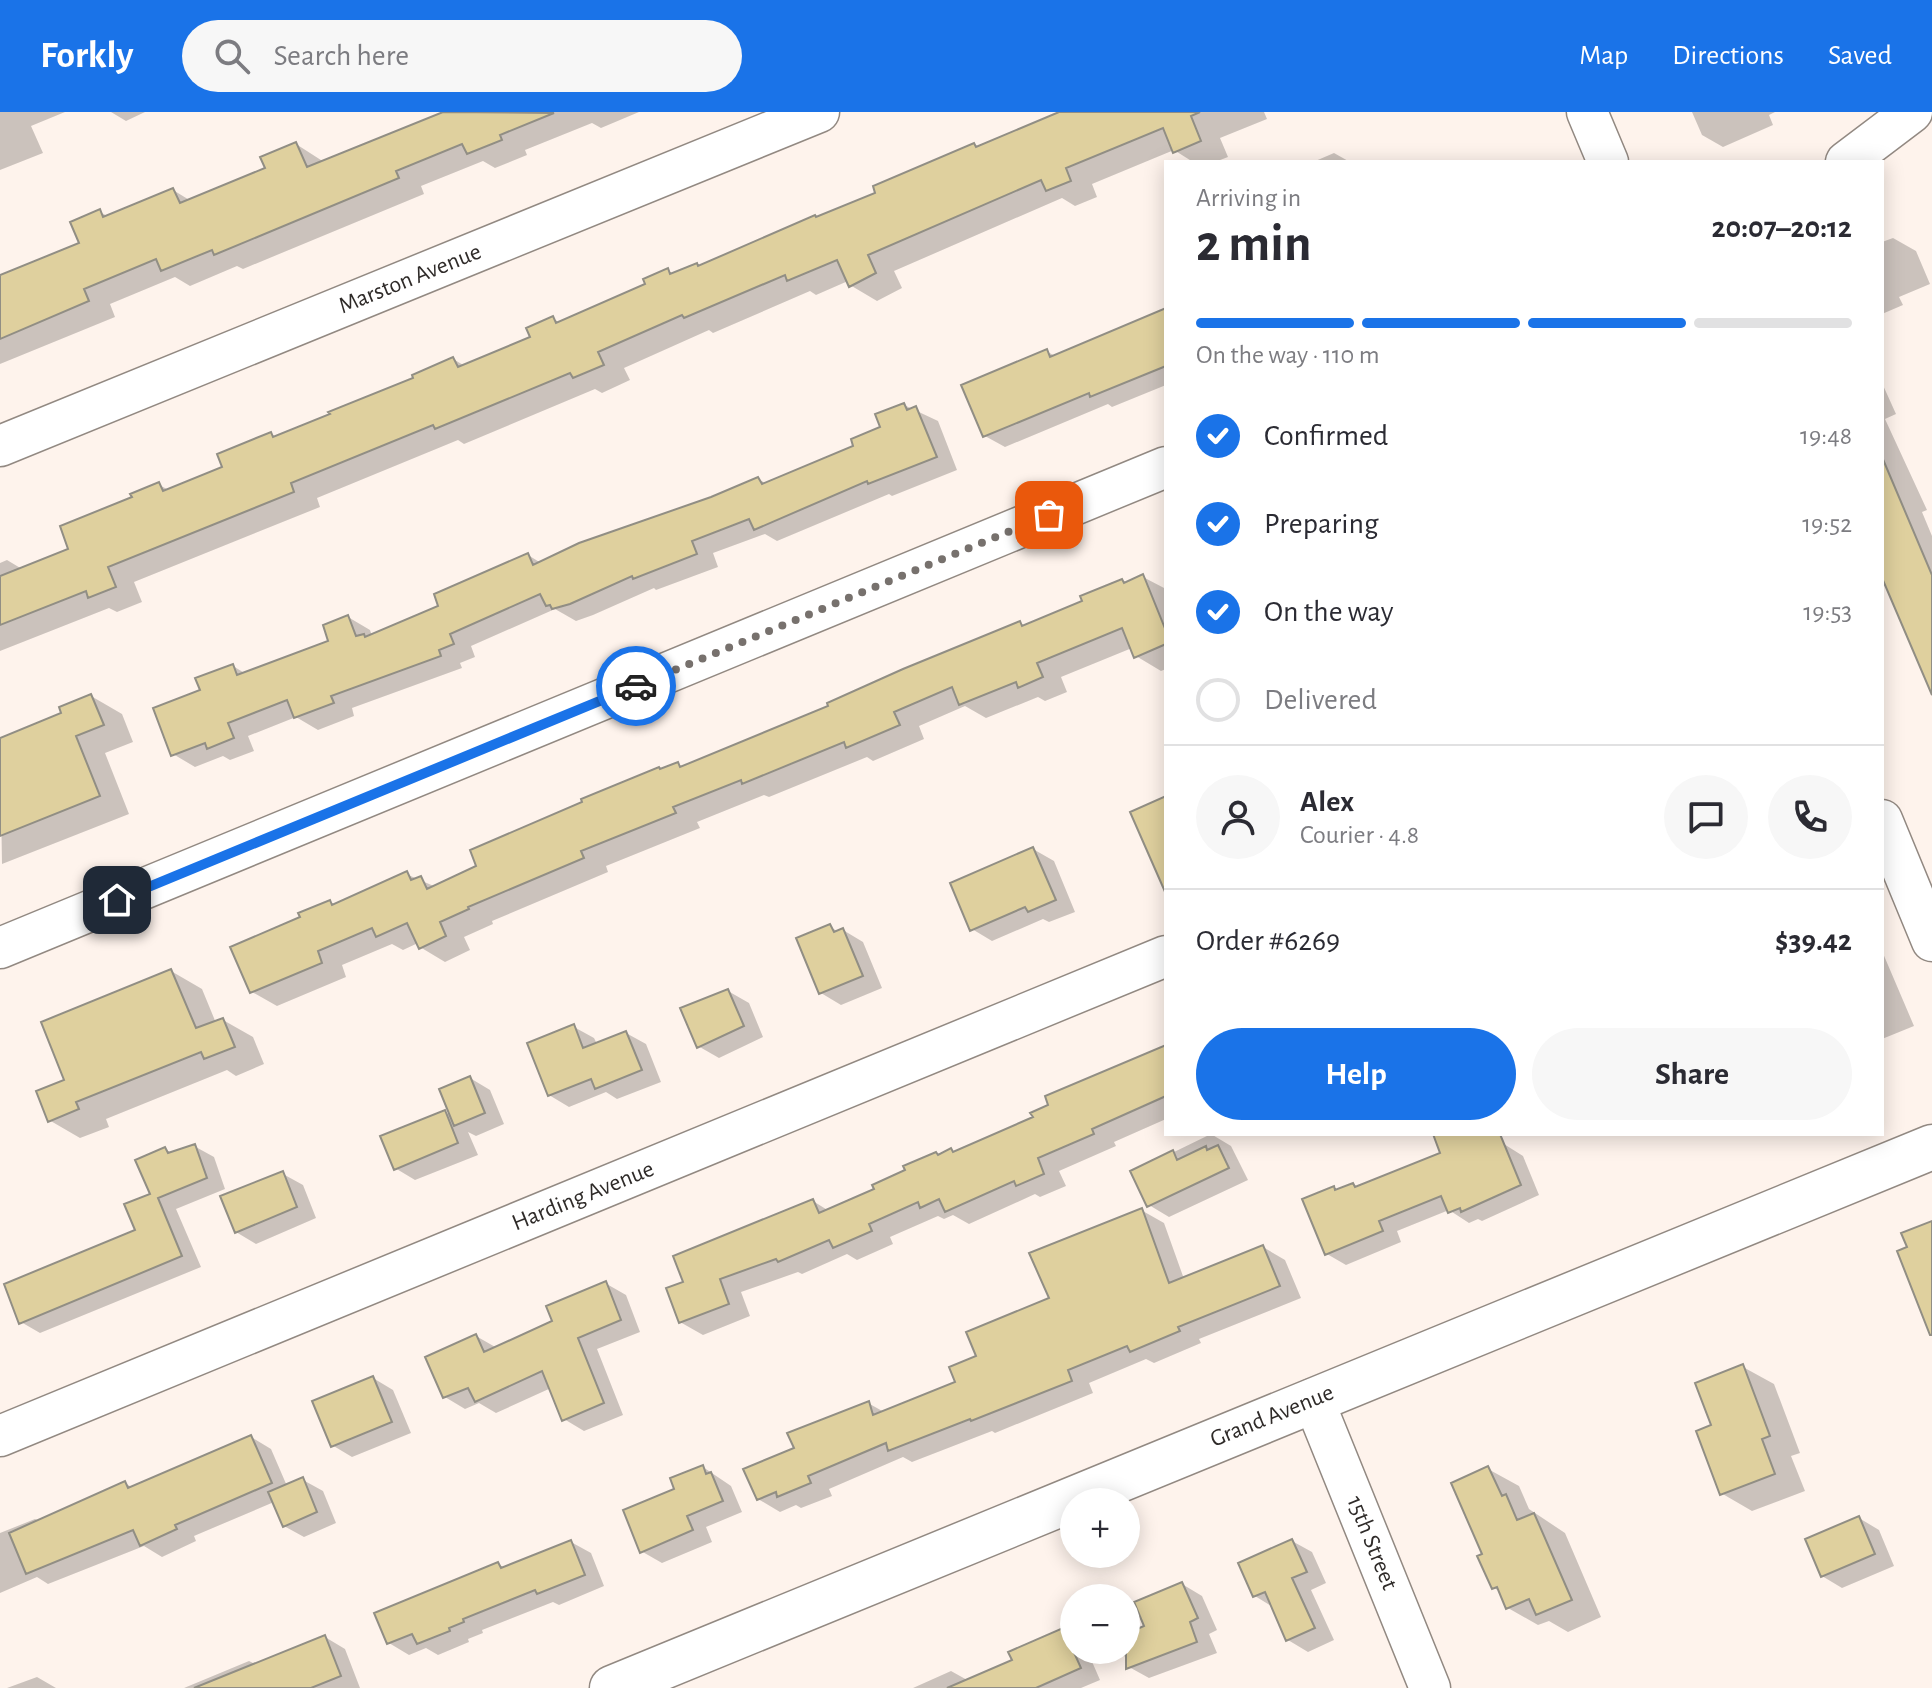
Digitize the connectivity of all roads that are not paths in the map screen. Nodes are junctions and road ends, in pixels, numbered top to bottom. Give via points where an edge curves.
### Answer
1 (819, 112) edge
2 (1587, 112) edge
3 (1912, 112) edge
4 (1607, 160) edge
5 (1849, 160) edge
6 (0, 446) edge
7 (1164, 468) edge
8 (1884, 825) edge
9 (1932, 941) edge
10 (0, 948) edge
11 (1164, 957) edge
12 (1932, 1147) edge
13 (1313, 1399) junction
14 (0, 1436) edge
15 (612, 1688) edge
16 (1430, 1688) edge

1 - 6 street, Marston Avenue
2 - 4 street
3 - 5 street
7 - 10 street
8 - 9 street
11 - 14 street, Harding Avenue
12 - 13 main road, Grand Avenue
13 - 15 main road, Grand Avenue
13 - 16 street, 15th Street

